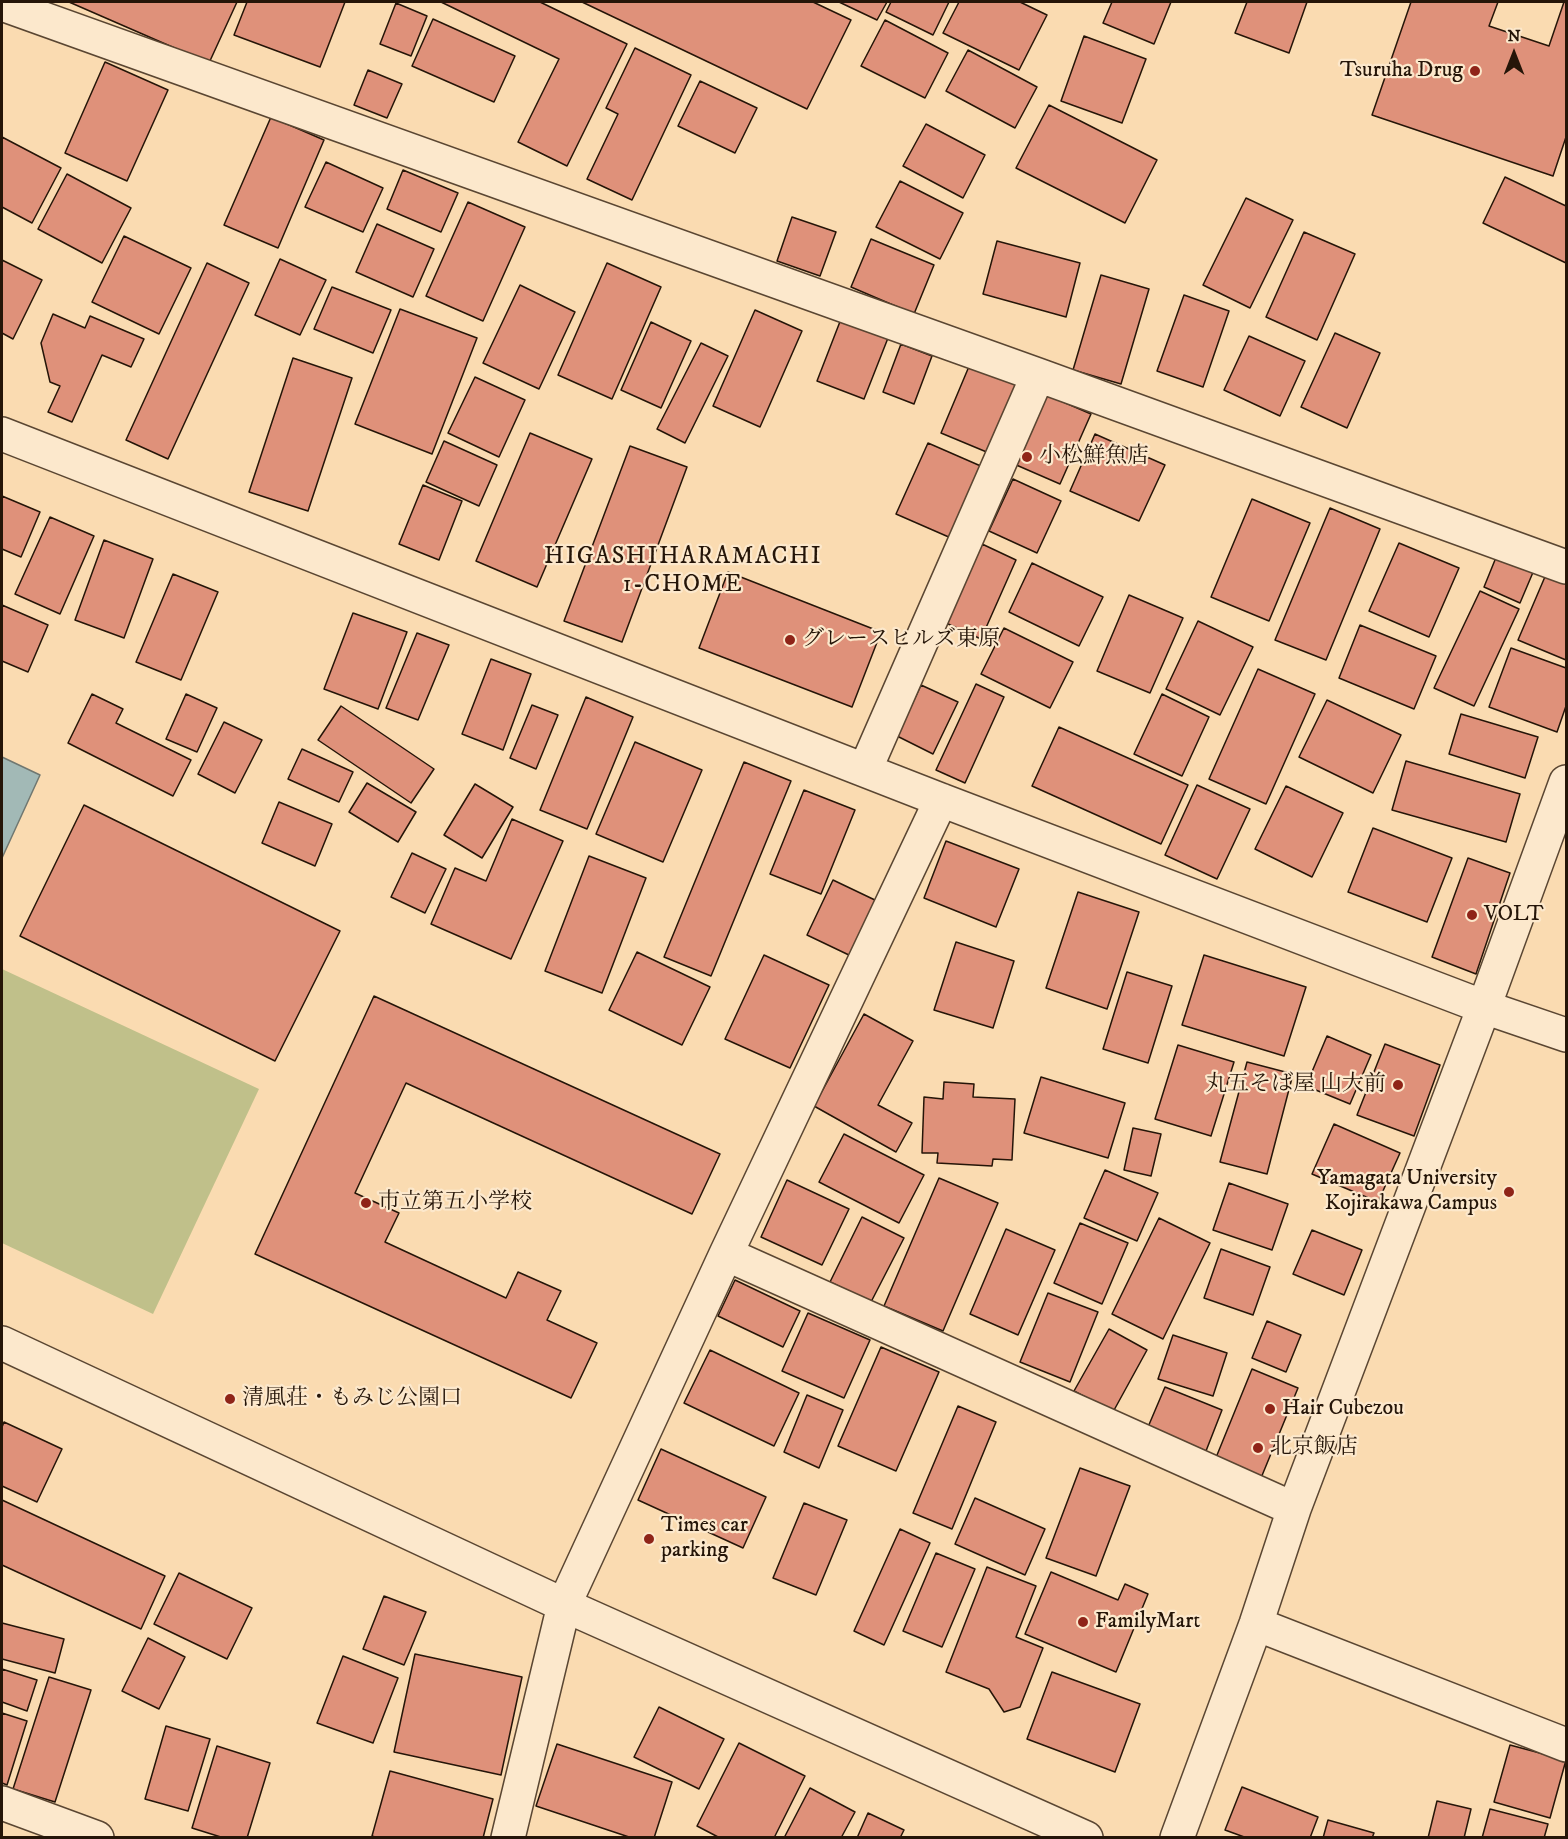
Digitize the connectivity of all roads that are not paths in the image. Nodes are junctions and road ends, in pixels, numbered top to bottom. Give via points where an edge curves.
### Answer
1 (2, 4) edge
2 (1038, 375) junction
3 (2, 434) edge
4 (1566, 567) edge
5 (865, 770) junction
6 (1566, 782) edge
7 (941, 800) junction
8 (1485, 1007) junction
9 (1566, 1035) edge
10 (726, 1254) junction
11 (2, 1343) edge
12 (1294, 1509) junction
13 (564, 1605) junction
14 (1256, 1624) junction
15 (1566, 1745) edge
16 (2, 1803) edge
17 (97, 1838) edge
18 (508, 1838) edge
19 (1086, 1838) edge
20 (1177, 1838) edge

1 - 2 street
2 - 4 street
2 - 5 street
3 - 5 street
5 - 7 street
6 - 8 street
7 - 8 street
7 - 10 street
8 - 9 street
8 - 12 street
10 - 12 street
10 - 13 street
11 - 13 street
12 - 14 street
13 - 18 street
13 - 19 street
14 - 15 street
14 - 20 street
16 - 17 street

